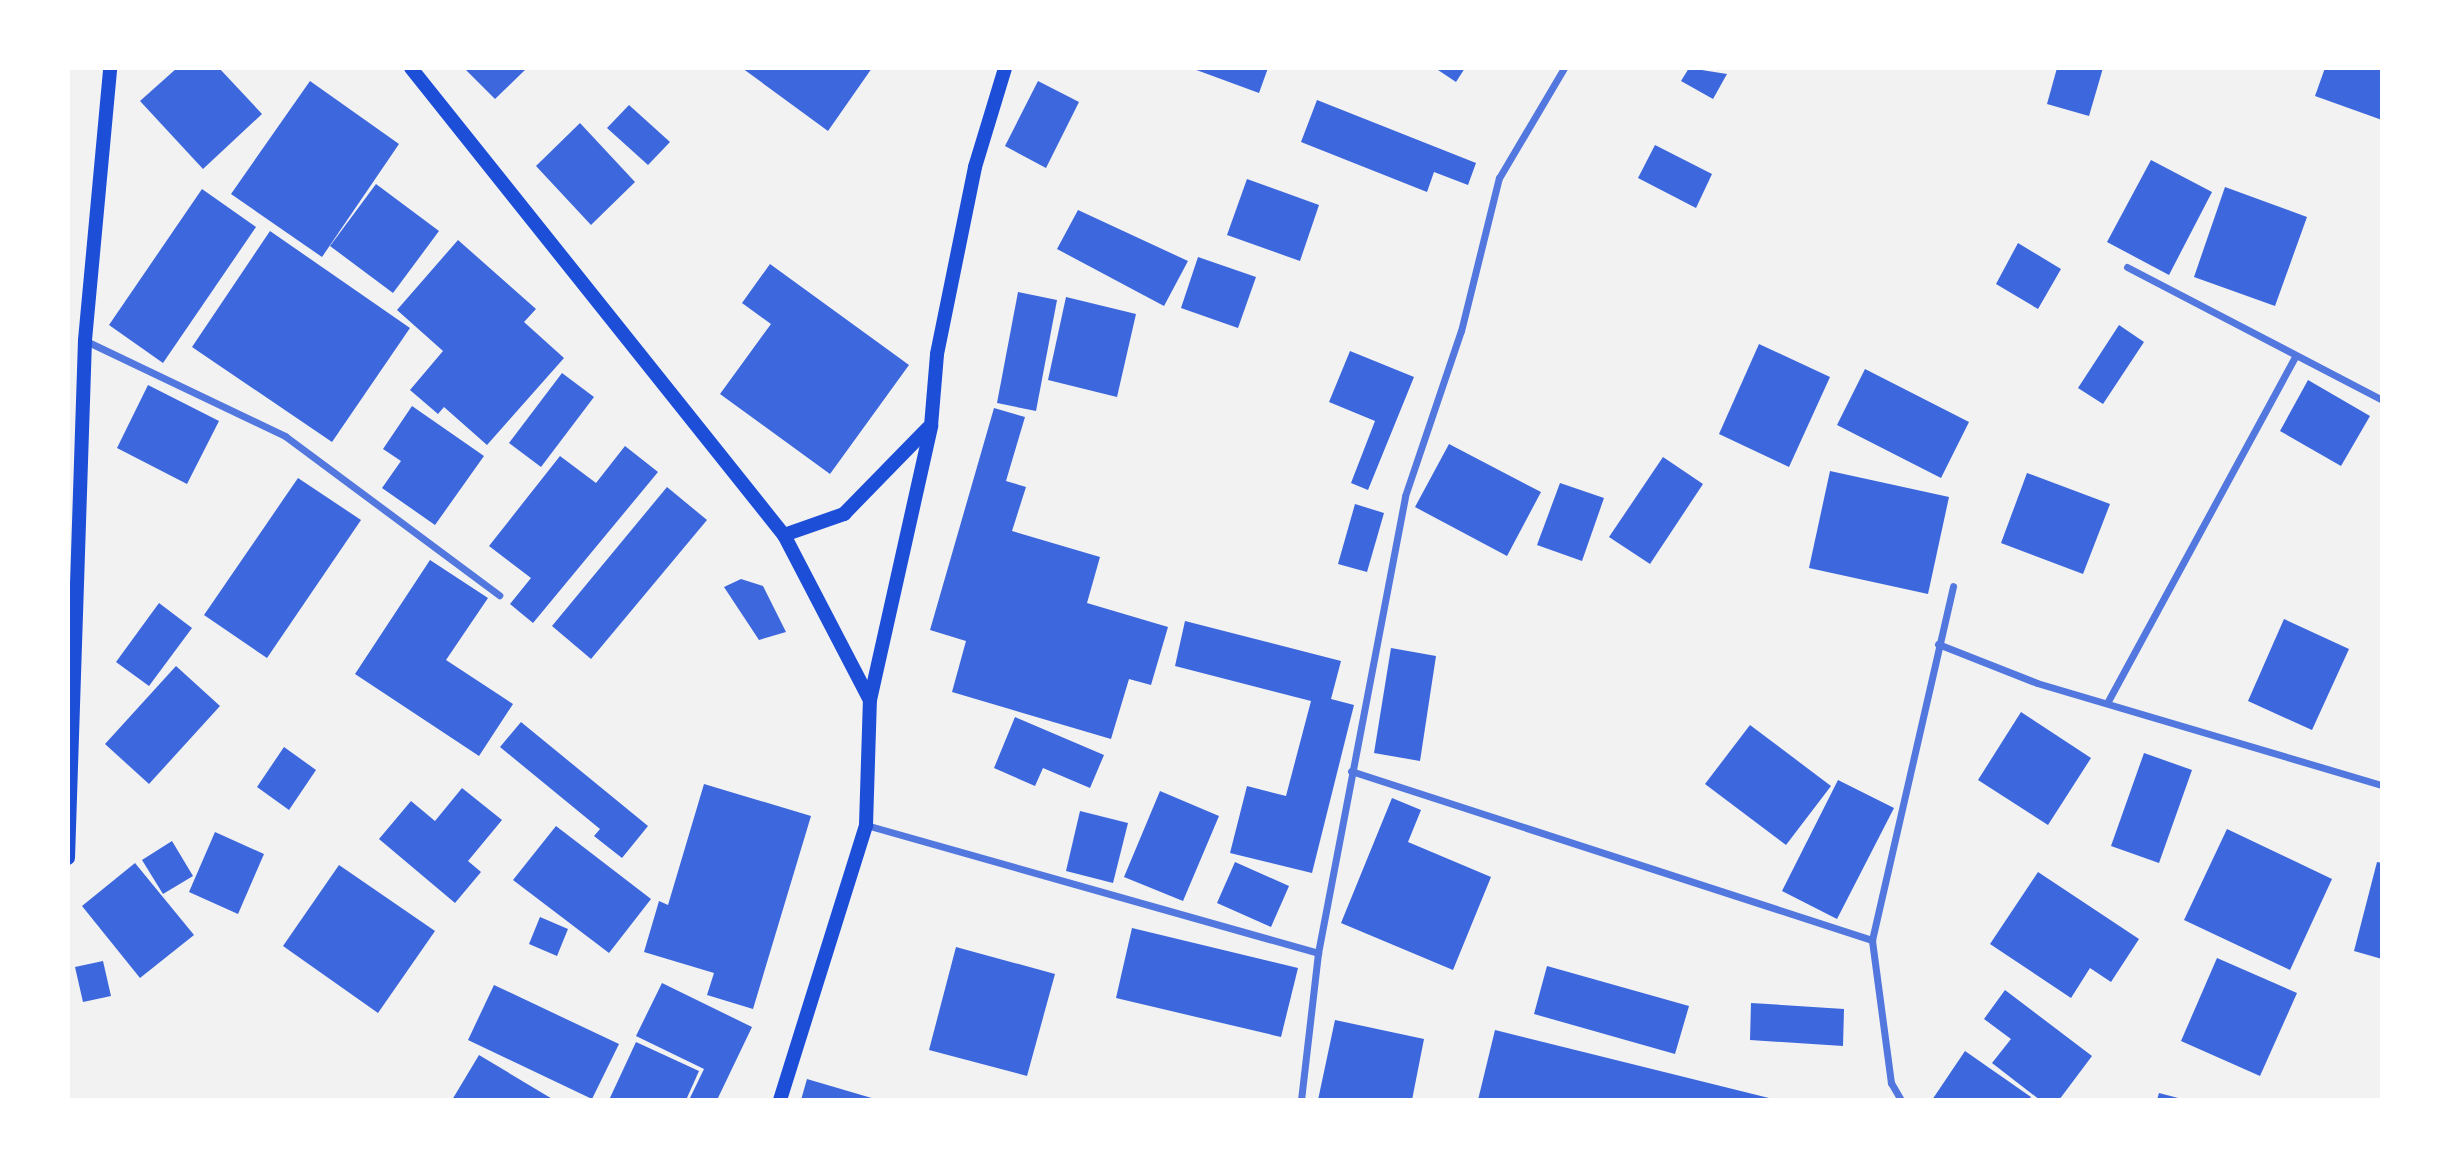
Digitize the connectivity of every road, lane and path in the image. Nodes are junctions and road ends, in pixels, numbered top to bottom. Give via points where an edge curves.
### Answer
1 (110, 68) edge
2 (411, 68) edge
3 (1005, 68) edge
4 (1564, 68) edge
5 (2127, 267) dead end
6 (85, 340) junction
7 (2294, 359) junction
8 (2382, 400) edge
9 (931, 426) junction
10 (784, 535) junction
11 (1953, 586) dead end
12 (499, 596) dead end
13 (1938, 644) junction
14 (870, 699) junction
15 (2107, 703) junction
16 (1351, 771) junction
17 (2382, 785) edge
18 (866, 825) junction
19 (68, 858) edge
20 (1872, 940) junction
21 (1318, 953) junction
22 (780, 1100) edge
23 (1301, 1100) edge
24 (1901, 1100) edge

1 - 6 main road
2 - 10 main road
3 - 9 main road via 970,194 937,354
4 - 16 street via 1499,178 1461,331 1405,496
5 - 7 street
6 - 12 street via 285,436
6 - 19 main road
7 - 8 street
7 - 15 street
9 - 10 main road via 844,514
9 - 14 main road
10 - 14 main road
11 - 13 street
13 - 15 street
13 - 20 street
14 - 18 main road
15 - 17 street
16 - 20 street
16 - 21 street
18 - 21 street
18 - 22 main road
20 - 24 street via 1891,1083
21 - 23 street

